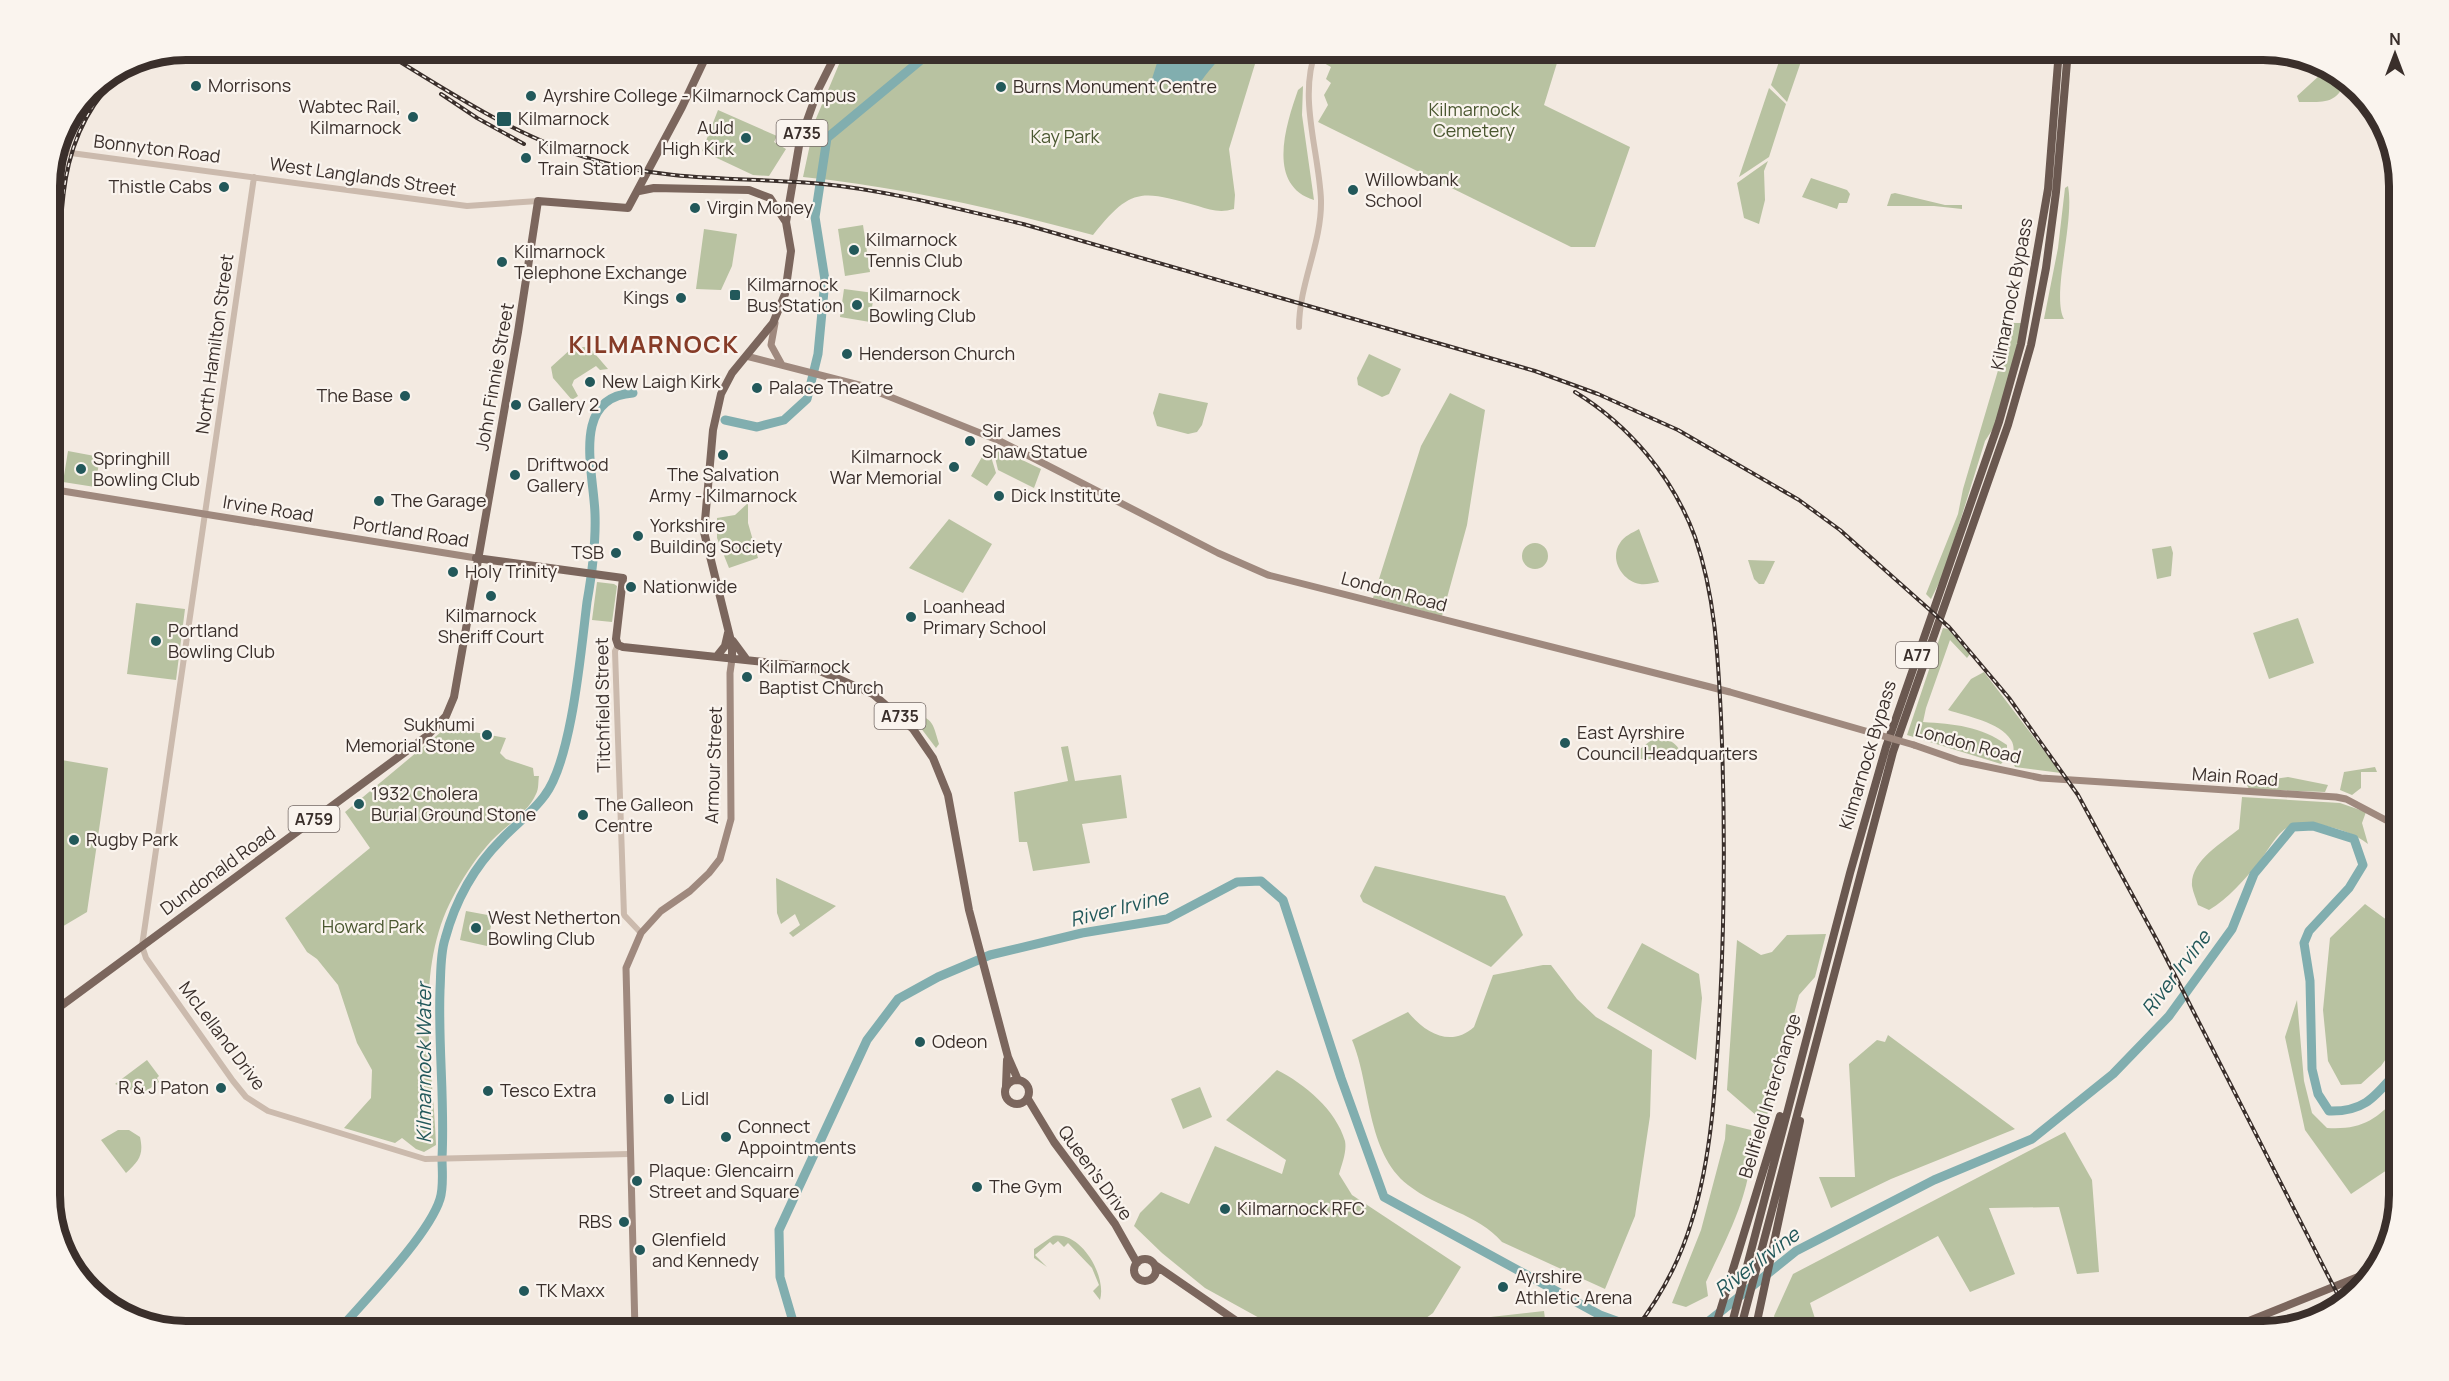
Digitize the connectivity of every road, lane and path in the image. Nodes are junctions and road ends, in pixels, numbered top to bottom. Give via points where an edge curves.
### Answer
1 (705, 60) edge
2 (833, 60) edge
3 (1314, 60) edge
4 (2057, 60) edge
5 (2067, 60) edge
6 (65, 152) edge
7 (254, 177) junction
8 (639, 191) junction
9 (538, 201) junction
10 (786, 222) junction
11 (778, 314) junction
12 (1299, 327) dead end
13 (746, 356) junction
14 (782, 365) junction
15 (60, 491) edge
16 (205, 514) junction
17 (340, 536) joint
18 (482, 540) junction
19 (477, 558) junction
20 (492, 560) junction
21 (728, 632) junction
22 (618, 645) junction
23 (717, 656) junction
24 (732, 659) junction
25 (747, 660) junction
26 (2062, 780) joint
27 (2389, 822) edge
28 (641, 933) junction
29 (141, 946) junction
30 (1822, 999) junction
31 (60, 1007) edge
32 (1008, 1057) junction
33 (1018, 1080) junction
34 (1006, 1086) junction
35 (1028, 1099) junction
36 (1017, 1105) junction
37 (1039, 1120) junction
38 (629, 1154) junction
39 (1126, 1243) junction
40 (1146, 1260) junction
41 (1137, 1263) junction
42 (1155, 1265) junction
43 (2358, 1277) edge
44 (1151, 1280) junction
45 (1177, 1282) junction
46 (635, 1321) edge
47 (1235, 1321) edge
48 (1718, 1321) edge
49 (1733, 1321) edge
50 (1743, 1321) edge
51 (1757, 1321) edge
52 (2251, 1321) edge

1 - 8 main road
2 - 10 main road, A735 via 800,140
3 - 12 street via 1310,121 1321,202 1299,307
4 - 30 highway, Kilmarnock Bypass / A77 via 2048,189 2021,344 1999,422 1886,747
5 - 30 highway, Kilmarnock Bypass / A77 via 2055,203 2031,345 2008,425 1893,752
6 - 7 street, Bonnyton Road
7 - 9 street, West Langlands Street via 467,206
7 - 16 street, North Hamilton Street
8 - 9 main road via 628,208
8 - 10 main road, A735 via 748,190 770,198
9 - 18 main road, John Finnie Street
10 - 11 main road, A735 via 791,265
11 - 13 main road, A735
11 - 14 main road via 771,345
13 - 14 main road, London Road
13 - 21 main road, A735 via 721,393 703,518 707,552
14 - 26 main road, London Road, bridge via 872,388 1000,441 1218,554 1268,575 1730,692 1993,769
15 - 16 main road, Irvine Road
16 - 17 main road, Irvine Road
16 - 29 street, North Hamilton Street
17 - 19 main road, Portland Road
18 - 19 main road, John Finnie Street
18 - 20 main road
19 - 20 main road
19 - 29 main road, Dundonald Road / A759 via 454,697 438,726
20 - 22 main road, Titchfield Street via 623,579
21 - 23 main road via 725,646
21 - 24 main road, A735
21 - 25 main road, A735
22 - 23 main road, A735
22 - 28 street, Titchfield Street via 615,651 624,915
23 - 24 main road, A735
24 - 25 main road, A735
24 - 28 main road, Armour Street via 731,819 720,859
25 - 32 main road, A735 via 811,667 873,693 913,729 933,758 948,795 977,939
26 - 27 main road, Main Road via 2336,797
28 - 38 main road, Armour Street via 626,977
29 - 31 main road, Dundonald Road / A759
29 - 38 street, McLelland Drive via 228,1074 256,1105 434,1160
30 - 48 highway, Bellfield Interchange / A77
30 - 49 highway, Kilmarnock Bypass / A77
30 - 50 highway, Kilmarnock Bypass / A77
30 - 51 highway, A77
32 - 33 main road, A735
32 - 34 main road, A735
33 - 34 main road
33 - 35 main road, A735 via 1029,1088
34 - 36 main road, A735 via 1005,1096
35 - 36 main road
35 - 37 main road, Queen's Drive / A735
36 - 37 main road, Queen's Drive / A735
37 - 39 main road, Queen's Drive / A735
38 - 46 main road, Armour Street
39 - 40 main road, Queen's Drive / A735
39 - 41 main road, Queen's Drive / A735
40 - 41 main road
40 - 42 main road, A735
41 - 44 main road, A735 via 1138,1278
42 - 44 main road
42 - 45 main road, A735
43 - 52 main road
44 - 45 main road, A735
45 - 47 main road, A735

